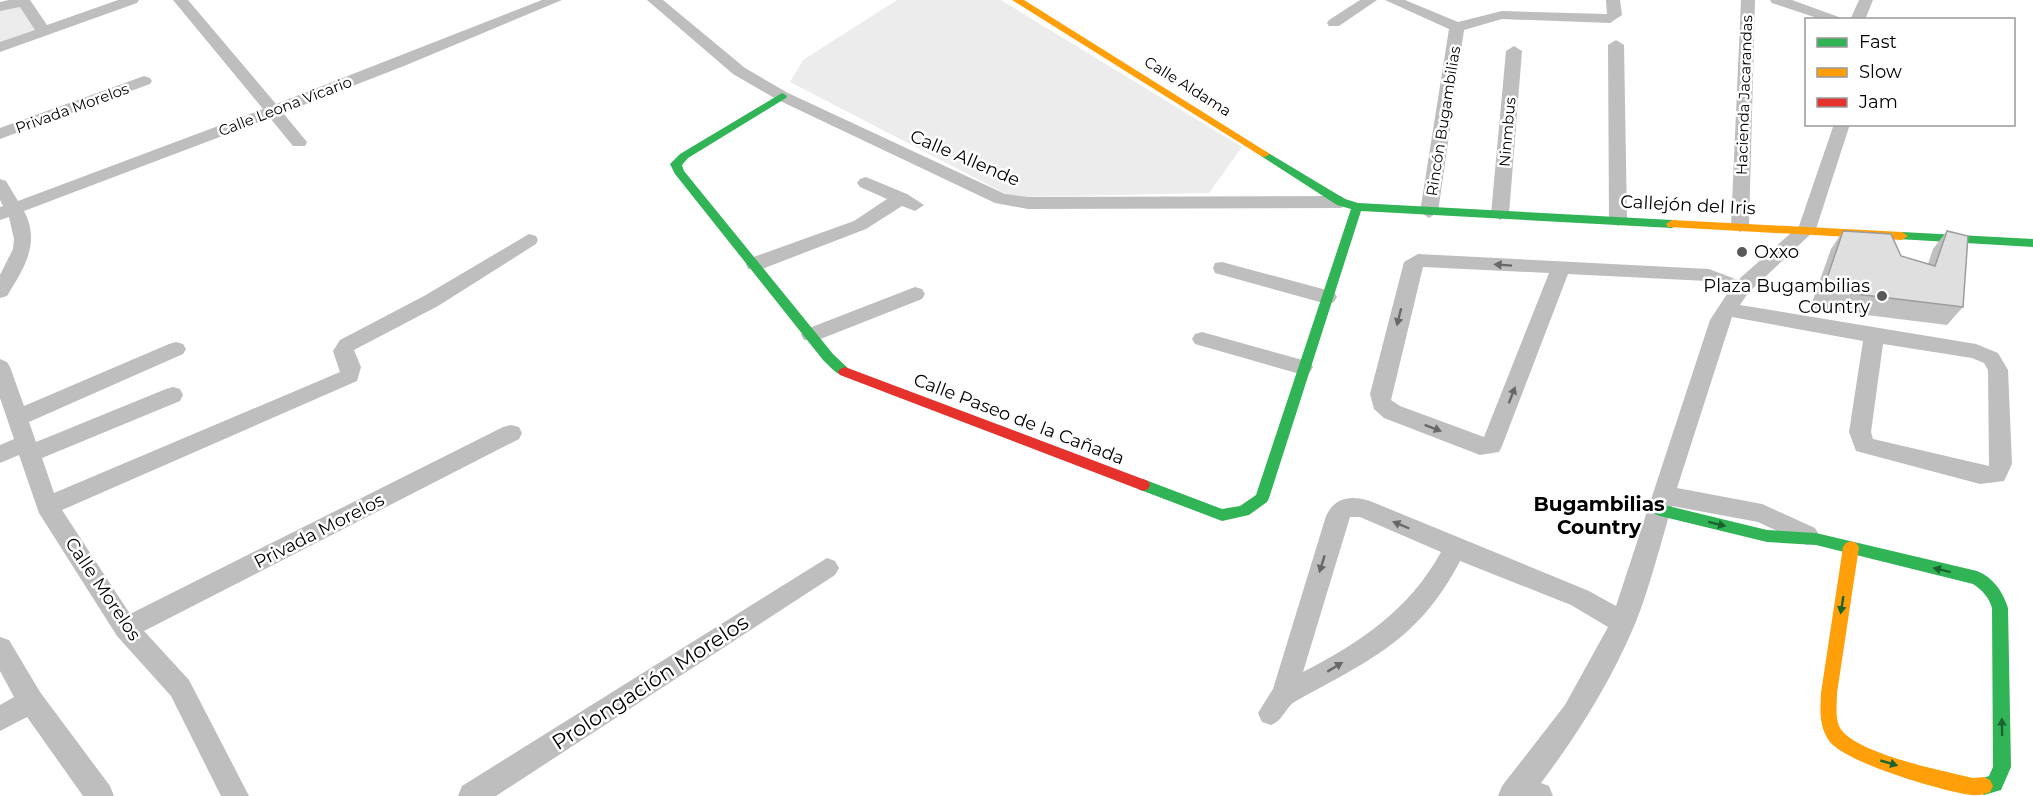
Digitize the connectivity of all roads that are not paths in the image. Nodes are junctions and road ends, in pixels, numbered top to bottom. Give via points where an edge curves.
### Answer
1 (132, 0) edge
2 (180, 0) edge
3 (555, 0) edge
4 (654, 0) edge
5 (1017, 0) edge
6 (1370, 0) edge
7 (1392, 0) edge
8 (1430, 0) edge
9 (1613, 0) edge
10 (1734, 0) edge
11 (1748, 0) edge
12 (1777, 0) edge
13 (1866, 0) edge
14 (1589, 2) dead end
15 (0, 7) edge
16 (1415, 10) junction
17 (1572, 16) junction
18 (1834, 18) edge
19 (1858, 18) edge
20 (1334, 23) dead end
21 (1457, 27) junction
22 (43, 31) junction
23 (1616, 45) dead end
24 (0, 47) edge
25 (1514, 51) dead end
26 (1738, 54) junction
27 (144, 81) dead end
28 (782, 96) junction
29 (271, 111) junction
30 (1841, 126) edge
31 (0, 134) edge
32 (299, 142) dead end
33 (866, 183) dead end
34 (0, 186) edge
35 (1349, 204) junction
36 (7, 212) edge
37 (1430, 212) junction
38 (1500, 213) junction
39 (1618, 220) junction
40 (1734, 226) junction
41 (1807, 229) junction
42 (529, 240) dead end
43 (2033, 243) edge
44 (755, 264) junction
45 (1222, 268) dead end
46 (1561, 268) junction
47 (0, 291) edge
48 (915, 294) dead end
49 (1327, 297) junction
50 (1731, 303) junction
51 (811, 334) junction
52 (1202, 339) dead end
53 (1873, 342) junction
54 (176, 349) dead end
55 (0, 367) edge
56 (1303, 367) junction
57 (173, 395) dead end
58 (18, 418) junction
59 (511, 433) dead end
60 (28, 449) junction
61 (0, 454) edge
62 (1662, 502) junction
63 (47, 506) junction
64 (1816, 539) joint
65 (1851, 547) junction
66 (1455, 548) junction
67 (827, 568) dead end
68 (126, 628) junction
69 (1621, 628) junction
70 (0, 648) edge
71 (31, 702) junction
72 (0, 719) edge
73 (1524, 793) edge
74 (98, 795) edge
75 (235, 796) edge
76 (472, 796) edge

1 - 22 street
2 - 29 street
3 - 29 street, Calle Leona Vicario
4 - 28 street, Calle Allende via 739,72
5 - 35 street, Calle Aldama
6 - 20 street
7 - 16 street
8 - 16 street
9 - 17 street, Rincón Bugambilias via 1612,19
10 - 26 street, Hacienda Jacarandas
11 - 26 street, Hacienda Jacarandas
12 - 18 street, Hacienda Jacarandas
13 - 19 street
14 - 17 street
15 - 22 street via 25,3
16 - 21 street
17 - 21 street, Rincón Bugambilias via 1502,15
21 - 37 street, Rincón Bugambilias
22 - 24 street
23 - 39 street
25 - 38 street, Ninmbus
26 - 40 street, Hacienda Jacarandas
27 - 31 street, Privada Morelos
28 - 35 street, Calle Allende via 1013,202
28 - 44 street, Calle Paseo de la Cañada via 676,164
29 - 32 street
29 - 36 street, Calle Leona Vicario
30 - 41 street
33 - 44 street via 908,202 860,225
34 - 36 street
35 - 37 street, Callejón del Iris
35 - 49 street, Calle Paseo de la Cañada
36 - 47 street via 24,235 24,250
37 - 38 street, Callejón del Iris
38 - 39 street, Callejón del Iris
39 - 40 street, Callejón del Iris
40 - 41 street, Callejón del Iris
41 - 43 street, Callejón del Iris
41 - 50 street
42 - 63 street via 431,301 347,345 343,351 351,367 350,376
44 - 51 street, Calle Paseo de la Cañada
45 - 49 street
46 -> 46 street via 1414,261 1380,394 1381,403 1392,412 1480,446 1491,446
46 - 50 street via 1642,273 1670,284 1714,286
48 - 51 street
49 - 56 street, Calle Paseo de la Cañada
50 - 53 street
50 - 62 street
51 - 56 street, Calle Paseo de la Cañada via 828,357 847,373 1222,514 1244,511 1262,498
52 - 56 street
53 - 53 street via 1976,351 1991,358 1998,370 2001,464 1996,475 1980,475 1864,445 1860,432
54 - 58 street
55 - 58 street, Calle Morelos
57 - 60 street
58 - 60 street, Calle Morelos
59 - 68 street, Privada Morelos
60 - 61 street
60 - 63 street, Calle Morelos
62 - 64 street via 1762,513
62 - 69 street
63 - 68 street, Calle Morelos
64 - 65 street
65 -> 65 street via 1826,712 1836,740 1863,755 1973,787 1995,784 2002,767 2000,609 1995,592 1977,578
66 -> 66 street via 1362,508 1341,509 1277,703 1396,626 1433,588
66 - 69 street via 1514,573 1531,592
67 - 76 street, Prolongación Morelos
68 - 75 street, Calle Morelos via 180,688
69 - 73 street via 1589,693
70 - 71 street
71 - 72 street
71 - 74 street

